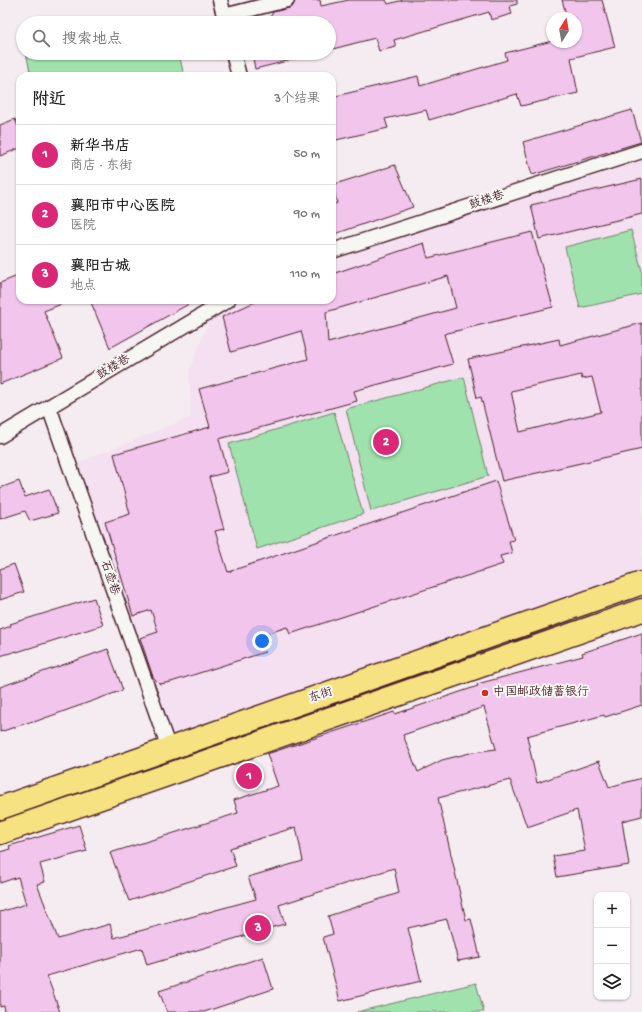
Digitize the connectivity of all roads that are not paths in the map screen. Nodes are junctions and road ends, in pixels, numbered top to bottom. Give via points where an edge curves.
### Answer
1 (220, 0) edge
2 (287, 0) edge
3 (224, 16) edge
4 (235, 16) edge
5 (235, 60) edge
6 (238, 72) edge
7 (642, 151) edge
8 (336, 250) edge
9 (221, 304) edge
10 (50, 407) junction
11 (0, 436) edge
12 (642, 583) edge
13 (642, 610) edge
14 (169, 749) junction
15 (0, 808) edge
16 (0, 833) edge

1 - 3 street
2 - 4 street
5 - 6 street
7 - 8 street, 鼓楼巷
9 - 10 street, 鼓楼巷
10 - 11 street, 鼓楼巷
10 - 14 street, 石壶巷
12 - 14 main road, 东街
13 - 16 main road, 东街
14 - 15 main road, 东街

